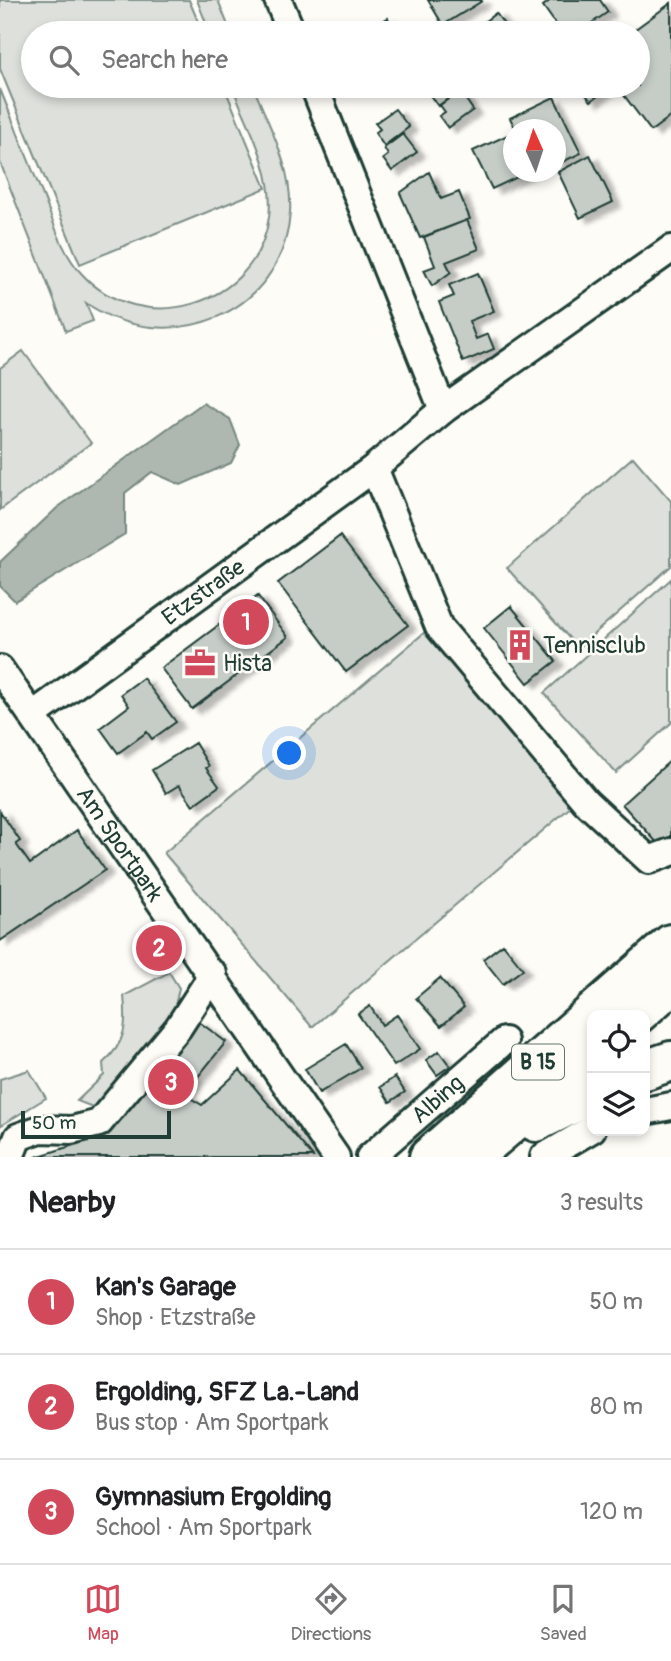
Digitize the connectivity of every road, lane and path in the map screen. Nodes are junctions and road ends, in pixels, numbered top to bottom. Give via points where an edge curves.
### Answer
1 (278, 0) edge
2 (287, 21) edge
3 (319, 98) edge
4 (671, 249) edge
5 (443, 410) junction
6 (374, 468) junction
7 (0, 669) edge
8 (33, 715) junction
9 (671, 852) edge
10 (671, 944) edge
11 (213, 974) junction
12 (671, 985) edge
13 (642, 1010) edge
14 (503, 1041) dead end
15 (587, 1059) edge
16 (671, 1060) edge
17 (650, 1068) edge
18 (587, 1097) edge
19 (671, 1105) edge
20 (650, 1110) edge
21 (587, 1132) edge
22 (475, 1154) edge
23 (9, 1157) edge
24 (336, 1157) edge
25 (370, 1157) edge
26 (429, 1157) edge
27 (544, 1157) edge

1 - 2 street
3 - 5 street
4 - 5 street, Etzstraße
5 - 6 street, Etzstraße
6 - 8 street, Etzstraße
6 - 9 street via 439,627 586,802 649,860
7 - 8 street, Am Sportpark
8 - 11 street, Am Sportpark
10 - 26 highway, B 15
11 - 23 street via 178,1028 99,1123 72,1130 40,1129 18,1137
11 - 24 street, Am Sportpark
12 - 13 highway
14 - 25 street, Albing
15 - 22 highway, B 15
16 - 17 highway
18 - 22 highway
19 - 20 street
21 - 27 street

